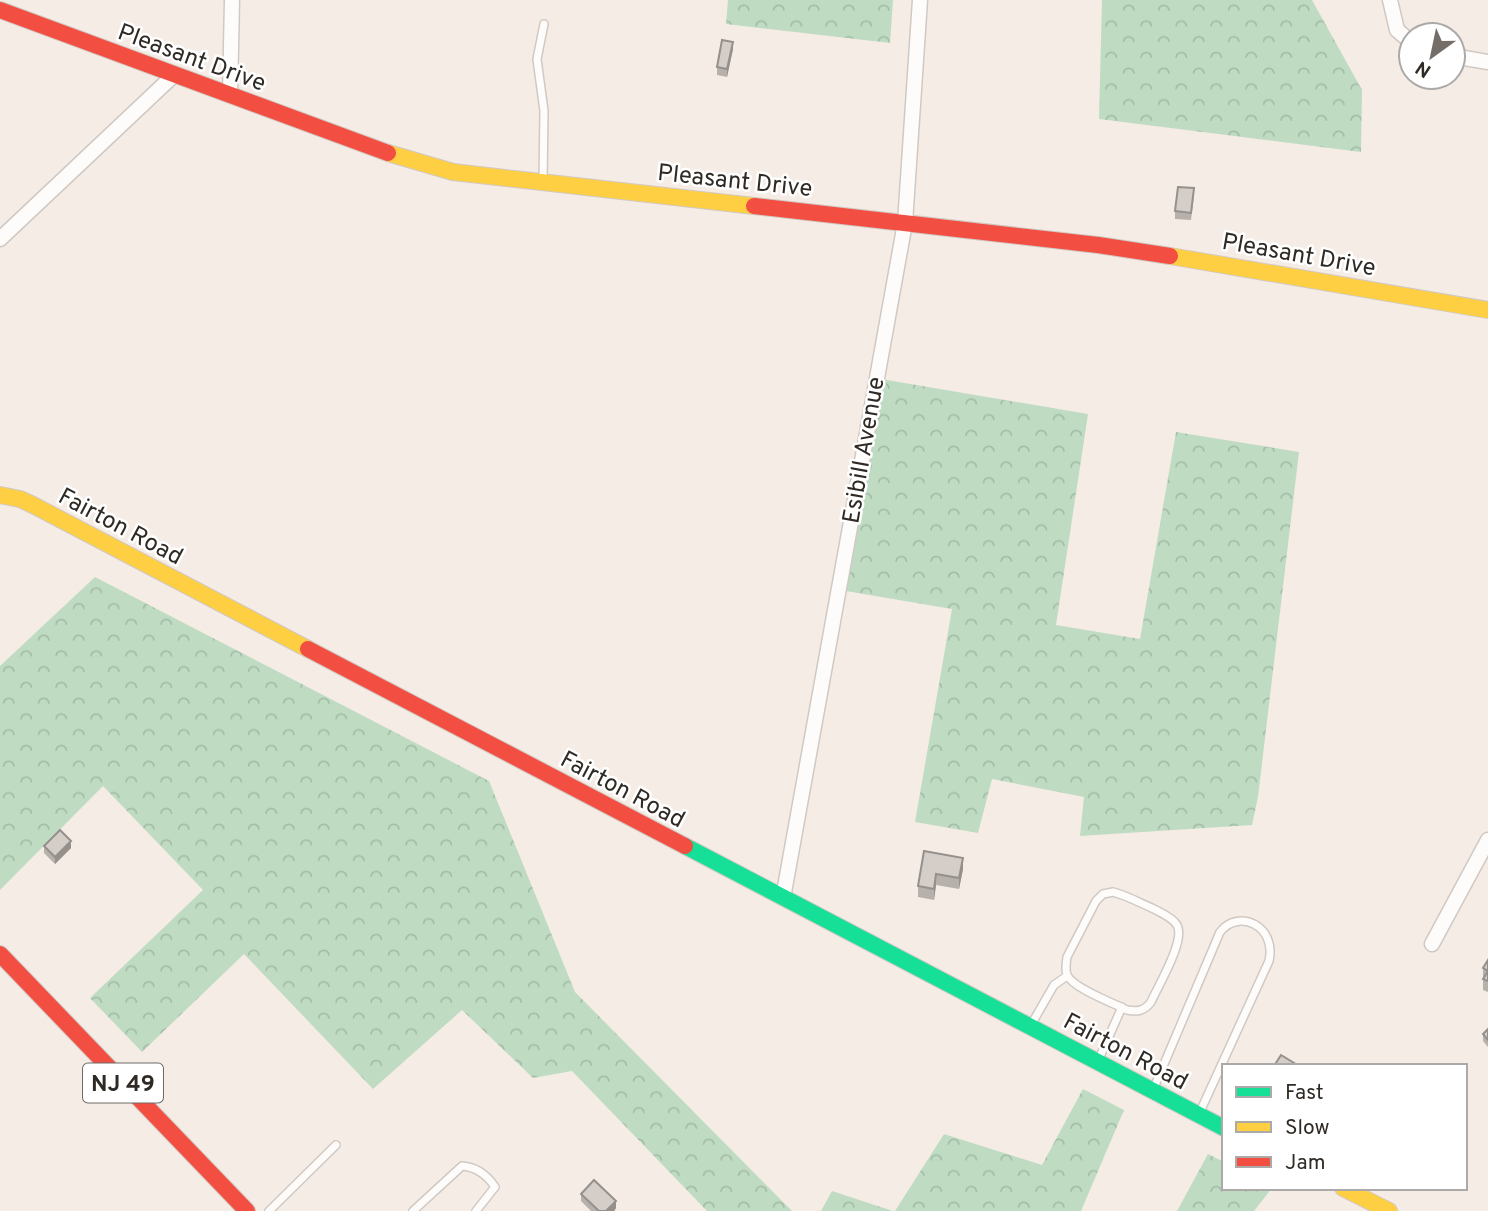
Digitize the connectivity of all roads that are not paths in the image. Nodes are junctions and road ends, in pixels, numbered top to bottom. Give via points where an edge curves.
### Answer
1 (232, 0) edge
2 (920, 0) edge
3 (1390, 0) edge
4 (0, 10) edge
5 (544, 24) dead end
6 (1397, 30) edge
7 (1467, 58) edge
8 (1488, 62) edge
9 (175, 74) junction
10 (230, 95) junction
11 (543, 183) junction
12 (905, 223) junction
13 (0, 239) edge
14 (1488, 310) edge
15 (0, 495) edge
16 (1488, 840) edge
17 (783, 898) junction
18 (1432, 944) dead end
19 (0, 954) edge
20 (1067, 976) junction
21 (1122, 1007) junction
22 (1031, 1027) junction
23 (1097, 1062) junction
24 (1222, 1064) edge
25 (1222, 1064) edge
26 (1153, 1091) junction
27 (1199, 1115) junction
28 (1222, 1127) edge
29 (336, 1145) dead end
30 (1347, 1190) edge
31 (247, 1211) edge
32 (269, 1211) edge
33 (413, 1211) edge
34 (476, 1211) edge
35 (1389, 1211) edge

1 - 10 street
2 - 12 street, Esibill Avenue
3 - 6 street
4 - 9 main road, Pleasant Drive
5 - 11 lane via 537,59 544,111
7 - 8 street
9 - 10 main road, Pleasant Drive
9 - 13 street
10 - 11 main road, Pleasant Drive via 425,165
11 - 12 main road, Pleasant Drive
12 - 14 main road, Pleasant Drive via 1111,247
12 - 17 street, Esibill Avenue
15 - 17 main road, Fairton Road via 33,505
16 - 18 street
17 - 22 main road, Fairton Road
19 - 31 main road, NJ 49
20 - 21 lane
20 - 21 lane via 1068,957 1103,894 1125,895 1169,917 1178,925 1180,936 1151,1002 1136,1012
20 - 22 lane via 1048,993
21 - 23 lane
22 - 23 main road, Fairton Road
23 - 26 main road, Fairton Road
24 - 27 lane
25 - 26 lane via 1269,961 1267,934 1240,921 1220,932
26 - 27 main road, Fairton Road
27 - 28 main road, Fairton Road
29 - 32 lane
30 - 35 main road
33 - 34 lane via 462,1166 488,1177 495,1187

